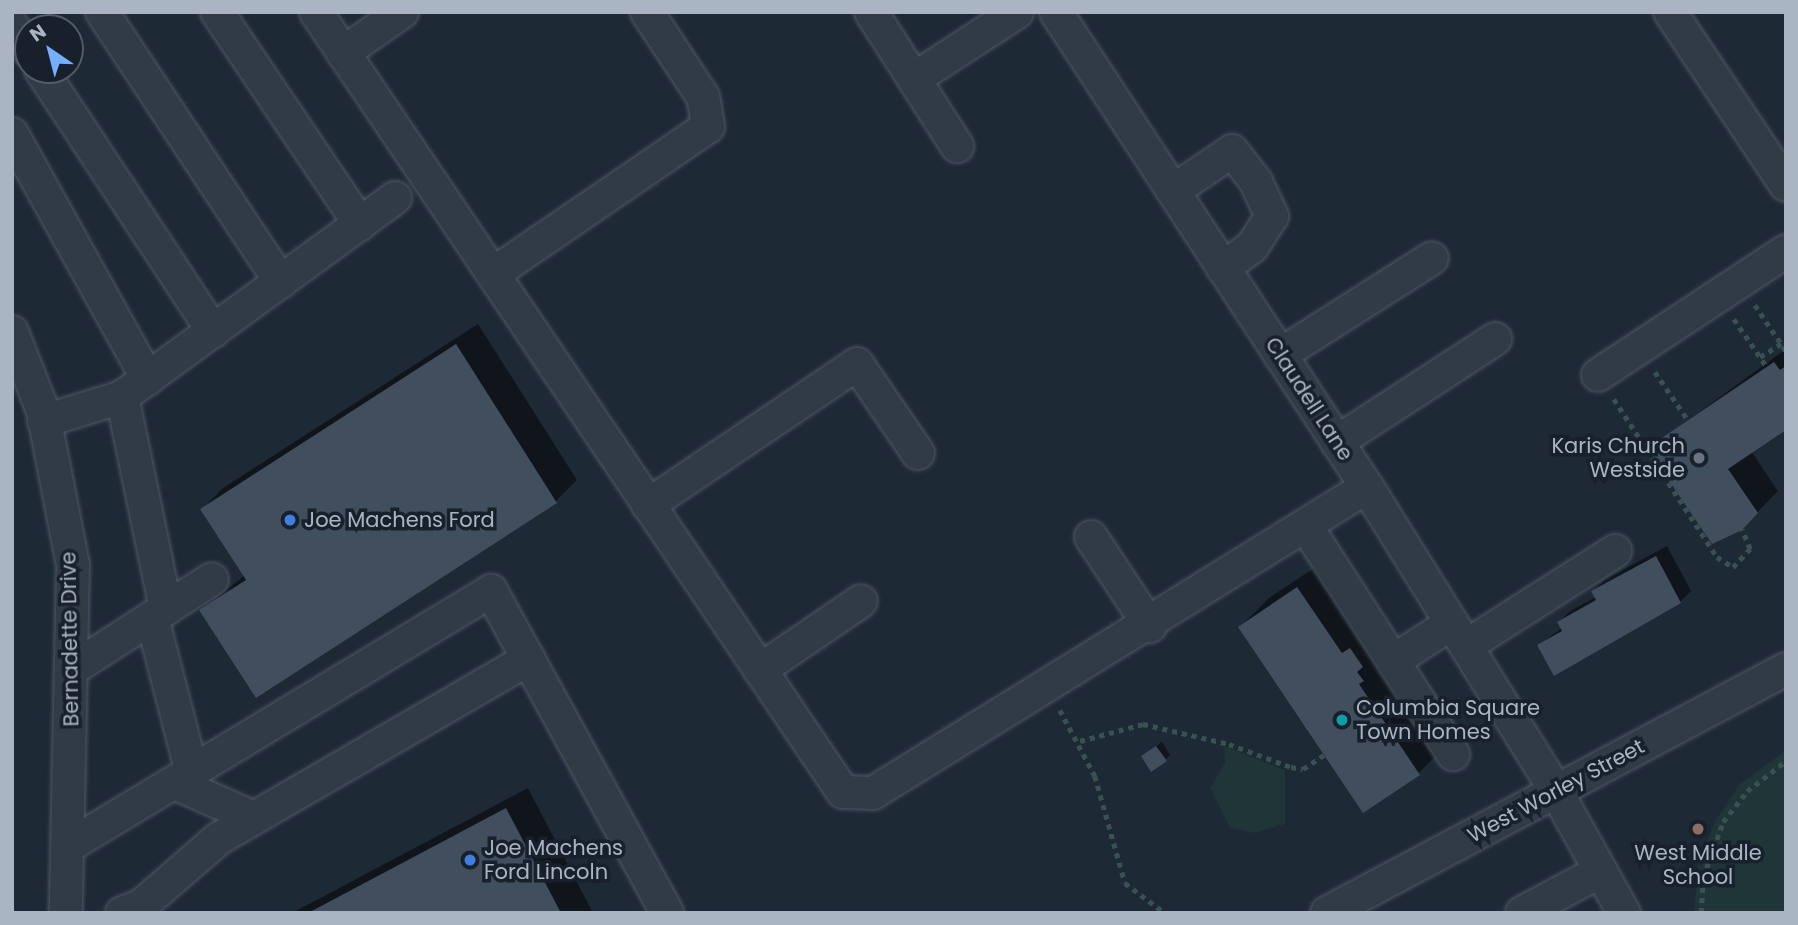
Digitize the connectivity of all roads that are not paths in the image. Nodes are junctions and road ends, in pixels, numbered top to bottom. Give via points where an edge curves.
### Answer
1 (102, 12) edge
2 (217, 12) edge
3 (316, 12) edge
4 (402, 12) edge
5 (647, 12) edge
6 (871, 12) edge
7 (1017, 12) edge
8 (1056, 12) edge
9 (1670, 12) edge
10 (343, 53) junction
11 (914, 79) junction
12 (50, 84) edge
13 (12, 134) edge
14 (957, 146) dead end
15 (1786, 185) edge
16 (1173, 191) junction
17 (395, 198) dead end
18 (360, 224) junction
19 (1786, 251) edge
20 (1432, 258) dead end
21 (1223, 268) junction
22 (493, 274) junction
23 (281, 282) junction
24 (213, 331) junction
25 (12, 332) edge
26 (1495, 339) dead end
27 (1280, 355) junction
28 (1598, 375) road end
29 (148, 379) junction
30 (122, 397) junction
31 (44, 421) junction
32 (1337, 442) junction
33 (918, 453) dead end
34 (1367, 487) junction
35 (649, 505) junction
36 (1306, 526) junction
37 (1091, 537) dead end
38 (1615, 551) dead end
39 (212, 579) dead end
40 (861, 601) dead end
41 (159, 613) junction
42 (1150, 626) junction
43 (1459, 635) junction
44 (529, 659) junction
45 (1393, 661) junction
46 (1786, 669) edge
47 (72, 670) junction
48 (760, 670) junction
49 (1453, 754) dead end
50 (184, 778) junction
51 (1556, 791) junction
52 (254, 818) junction
53 (70, 845) junction
54 (1601, 871) junction
55 (136, 910) edge
56 (66, 913) edge
57 (667, 913) edge
58 (1327, 913) edge
59 (1522, 913) edge
60 (1624, 913) edge

1 - 23 street
2 - 18 street
3 - 10 street
4 - 10 street
5 - 22 street via 703,97 708,127
6 - 11 street
7 - 11 street
8 - 16 street, Claudell Lane
9 - 15 street
10 - 22 street
11 - 14 street
12 - 24 street
13 - 29 street
16 - 21 street, Claudell Lane
16 - 21 street via 1232,151 1256,182 1272,216 1252,247
17 - 18 street
18 - 23 street
19 - 28 street
20 - 27 street
21 - 27 street, Claudell Lane
22 - 35 street
23 - 24 street
24 - 29 street
25 - 31 street, Bernadette Drive
26 - 32 street
27 - 32 street, Claudell Lane
29 - 30 street
30 - 31 street
30 - 41 street
31 - 47 street, Bernadette Drive via 73,565
32 - 34 street, Claudell Lane
33 - 35 street via 857,364
34 - 36 street
34 - 43 street, Claudell Lane
35 - 48 street
36 - 42 street
36 - 45 street
37 - 42 street
38 - 43 street
39 - 41 street
40 - 48 street
41 - 47 street
41 - 50 street
42 - 48 street via 873,793 843,792
43 - 45 street
43 - 51 street, Claudell Lane
44 - 50 street via 491,591
44 - 52 street
44 - 57 street
45 - 49 street
46 - 51 street, West Worley Street
47 - 53 street, Bernadette Drive
50 - 52 street
50 - 53 street
51 - 54 street, Claudell Lane
51 - 58 street, West Worley Street
52 - 55 street via 218,839
53 - 56 street, Bernadette Drive
54 - 59 street
54 - 60 street, Claudell Lane

